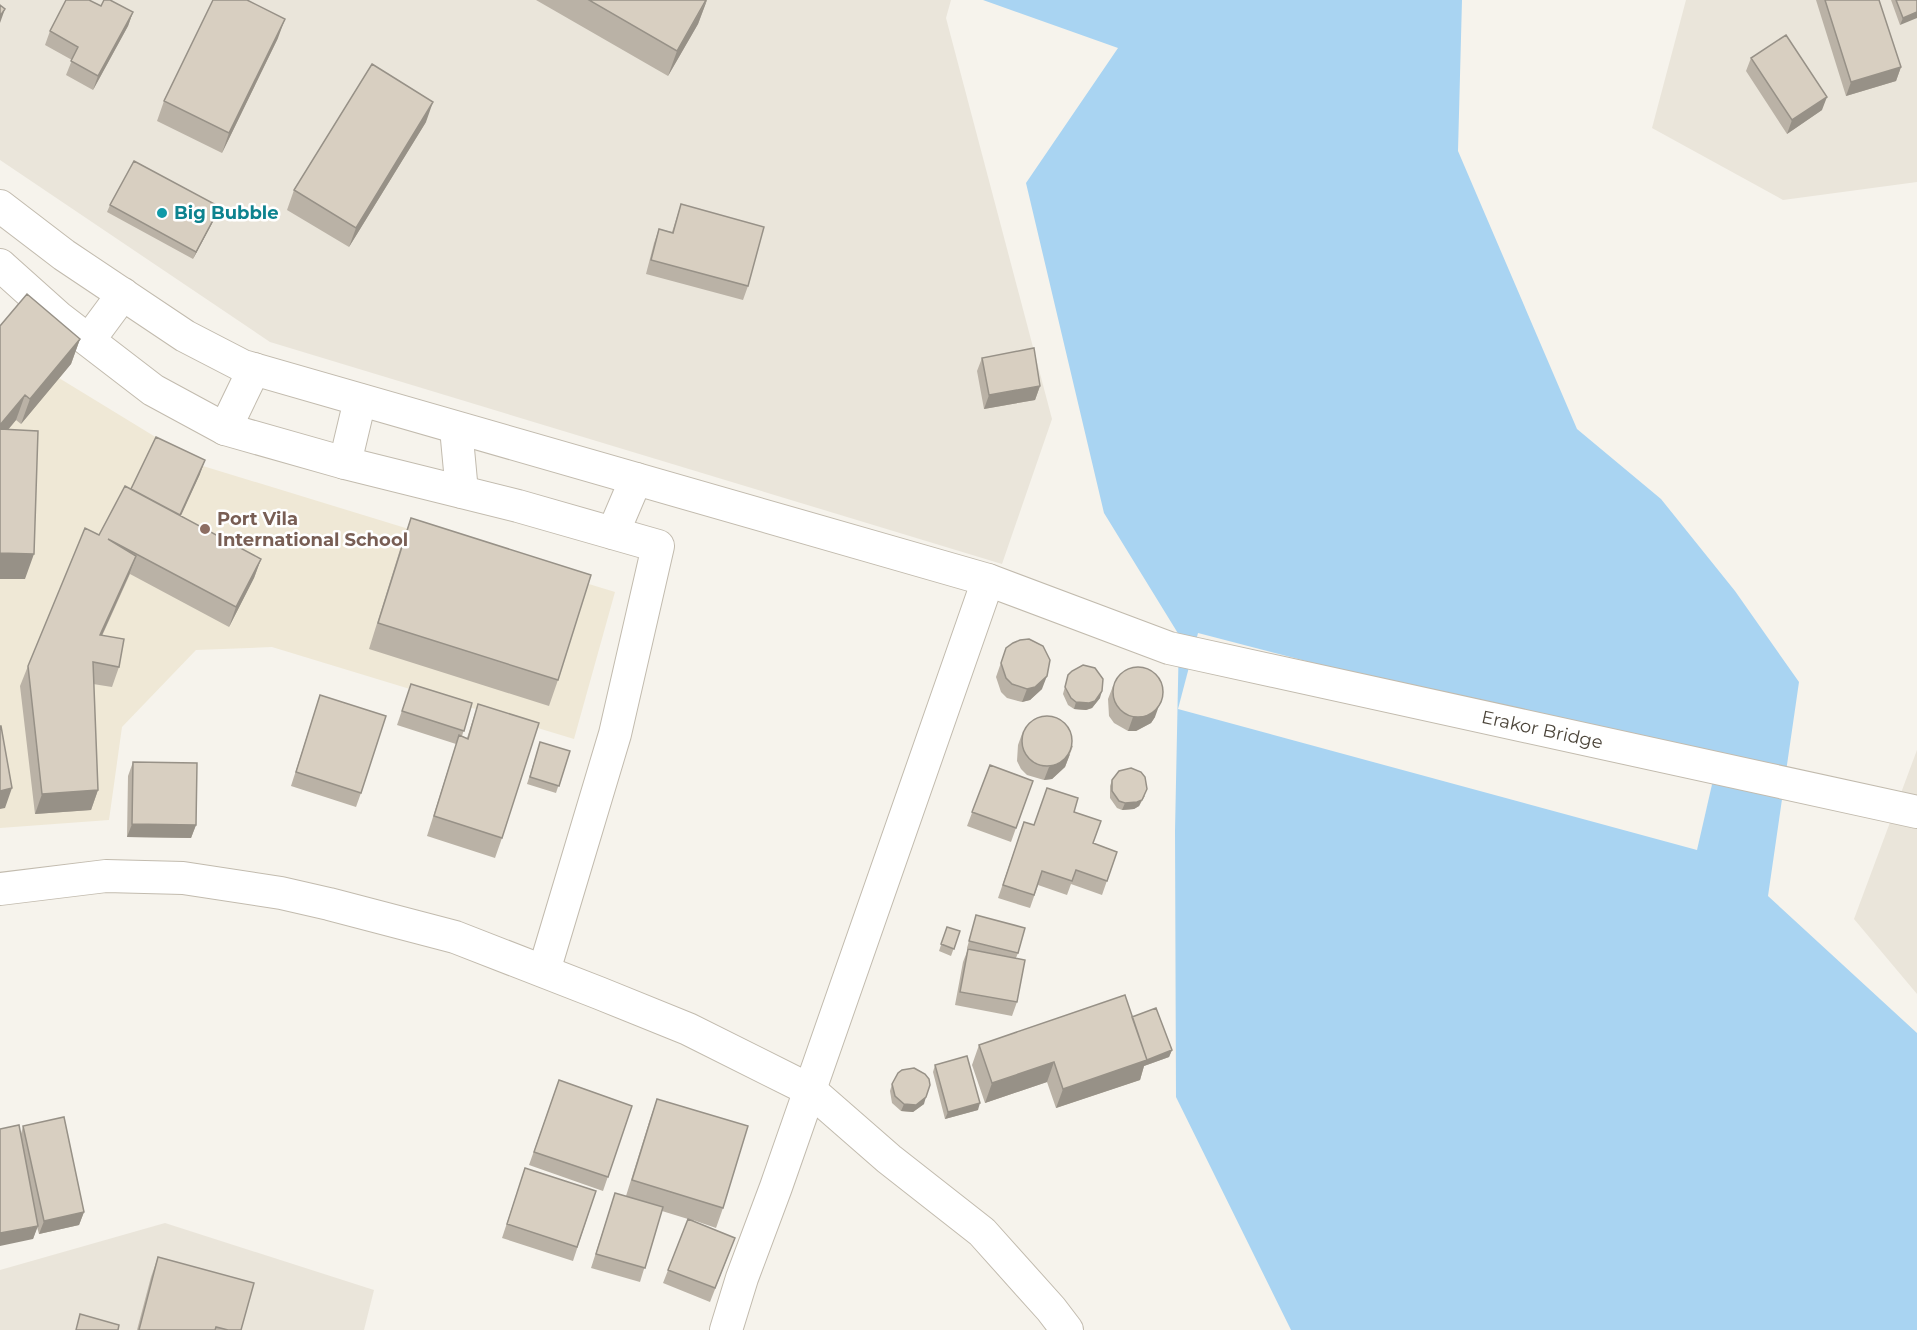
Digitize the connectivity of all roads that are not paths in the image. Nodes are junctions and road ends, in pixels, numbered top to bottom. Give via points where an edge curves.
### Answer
1 (0, 206) edge
2 (0, 265) edge
3 (123, 294) junction
4 (89, 340) junction
5 (254, 369) junction
6 (360, 400) junction
7 (456, 428) junction
8 (225, 429) junction
9 (345, 463) junction
10 (636, 479) junction
11 (462, 492) junction
12 (613, 533) junction
13 (988, 580) junction
14 (1917, 812) edge
15 (0, 889) edge
16 (544, 971) junction
17 (810, 1090) junction
18 (726, 1330) edge
19 (1067, 1330) edge

1 - 3 street, Erakor Bridge
2 - 4 street
3 - 4 street
3 - 5 street, Erakor Bridge via 185,336
4 - 8 street via 153,390
5 - 6 street, Erakor Bridge
5 - 8 street
6 - 7 street, Erakor Bridge
6 - 9 street
7 - 10 street, Erakor Bridge
7 - 11 street
8 - 9 street
9 - 11 street
10 - 12 street
10 - 13 street, Erakor Bridge
11 - 12 street
12 - 16 street via 658,546 615,734
13 - 14 street, Erakor Bridge via 1169,648
13 - 17 street
15 - 16 street via 106,876 217,883 281,893 455,937
16 - 17 street via 688,1029
17 - 18 street
17 - 19 street via 982,1232

